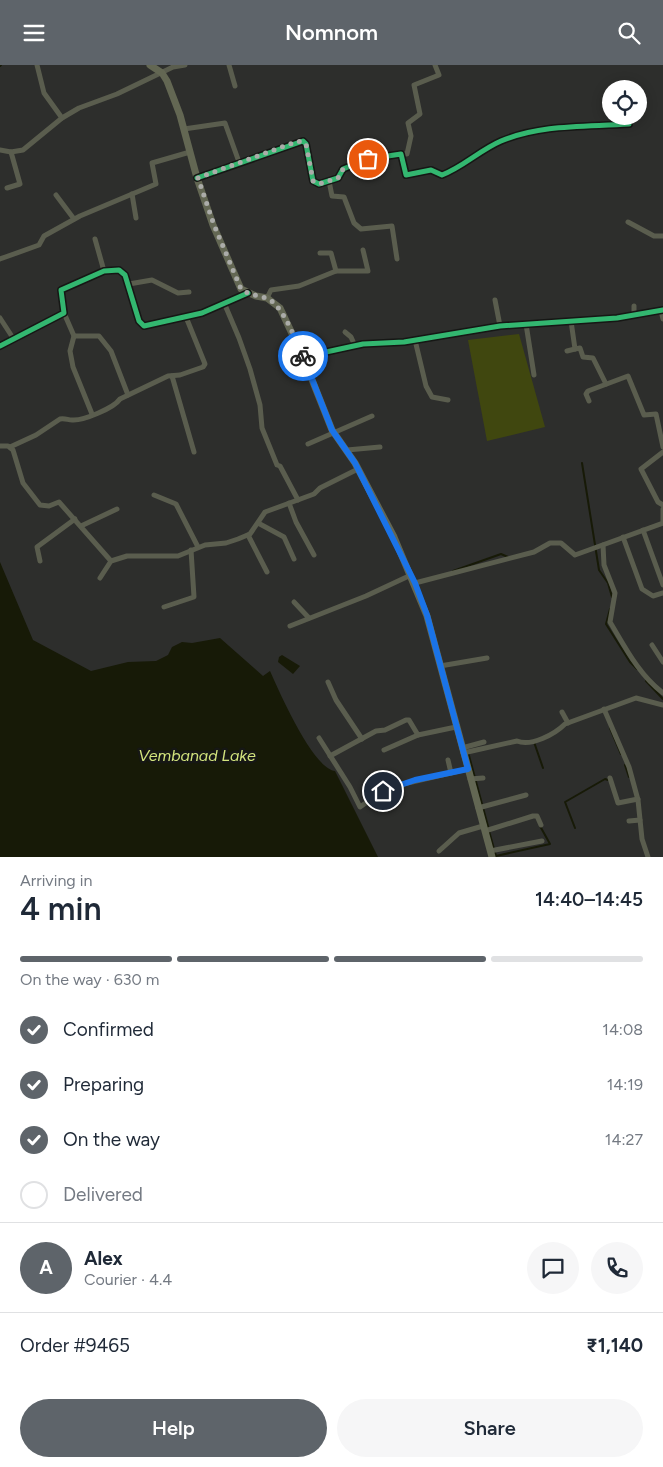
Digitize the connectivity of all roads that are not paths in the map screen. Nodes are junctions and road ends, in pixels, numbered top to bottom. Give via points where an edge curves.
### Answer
1 (37, 65) edge
2 (150, 65) edge
3 (185, 65) edge
4 (229, 65) edge
5 (435, 65) edge
6 (162, 73) junction
7 (235, 86) dead end
8 (62, 118) junction
9 (612, 125) edge
10 (184, 129) junction
11 (0, 150) edge
12 (11, 152) junction
13 (190, 152) junction
14 (401, 154) junction
15 (239, 162) junction
16 (198, 178) junction
17 (328, 181) junction
18 (7, 188) dead end
19 (132, 194) junction
20 (56, 195) dead end
21 (136, 218) dead end
22 (74, 219) junction
23 (628, 222) dead end
24 (663, 236) edge
25 (95, 239) dead end
26 (363, 250) dead end
27 (320, 253) dead end
28 (0, 259) edge
29 (397, 259) dead end
30 (104, 271) junction
31 (336, 271) junction
32 (129, 284) junction
33 (189, 292) dead end
34 (248, 293) junction
35 (267, 298) junction
36 (495, 300) dead end
37 (225, 305) junction
38 (634, 306) dead end
39 (662, 310) edge
40 (64, 313) junction
41 (634, 315) junction
42 (186, 317) junction
43 (0, 318) edge
44 (663, 319) edge
45 (571, 321) junction
46 (526, 325) junction
47 (500, 326) junction
48 (345, 332) dead end
49 (74, 336) junction
50 (13, 338) junction
51 (415, 340) junction
52 (0, 346) edge
53 (355, 346) junction
54 (575, 349) junction
55 (567, 351) dead end
56 (303, 357) junction
57 (534, 375) dead end
58 (172, 376) junction
59 (606, 384) junction
60 (128, 395) junction
61 (448, 400) dead end
62 (589, 401) dead end
63 (92, 415) junction
64 (372, 416) dead end
65 (335, 432) junction
66 (308, 444) dead end
67 (0, 446) edge
68 (10, 447) junction
69 (380, 447) dead end
70 (663, 447) edge
71 (347, 450) junction
72 (194, 452) dead end
73 (663, 452) edge
74 (358, 469) junction
75 (154, 495) dead end
76 (298, 500) junction
77 (289, 503) junction
78 (663, 507) edge
79 (117, 509) dead end
80 (75, 519) junction
81 (663, 522) edge
82 (258, 523) junction
83 (81, 526) junction
84 (643, 530) junction
85 (248, 535) junction
86 (623, 537) junction
87 (604, 545) junction
88 (198, 547) junction
89 (191, 550) junction
90 (314, 555) dead end
91 (294, 559) dead end
92 (40, 561) dead end
93 (111, 561) junction
94 (267, 572) dead end
95 (411, 575) junction
96 (100, 577) dead end
97 (415, 583) junction
98 (663, 585) edge
99 (663, 593) edge
100 (294, 602) dead end
101 (164, 607) dead end
102 (309, 619) junction
103 (290, 625) dead end
104 (652, 645) dead end
105 (487, 658) dead end
106 (663, 662) edge
107 (440, 666) junction
108 (328, 682) dead end
109 (663, 693) edge
110 (662, 705) edge
111 (604, 709) junction
112 (562, 712) dead end
113 (568, 723) junction
114 (456, 727) junction
115 (418, 735) junction
116 (319, 738) dead end
117 (362, 739) junction
118 (484, 742) dead end
119 (384, 750) dead end
120 (462, 751) junction
121 (330, 756) junction
122 (448, 760) dead end
123 (468, 769) junction
124 (451, 773) junction
125 (483, 778) dead end
126 (610, 778) dead end
127 (470, 779) junction
128 (526, 795) dead end
129 (638, 799) junction
130 (478, 808) junction
131 (640, 820) junction
132 (629, 821) dead end
133 (541, 825) dead end
134 (484, 828) junction
135 (542, 841) dead end
136 (439, 851) dead end
137 (491, 854) edge
138 (648, 857) edge

1 - 8 street via 44,93
2 - 6 main road
3 - 6 street
4 - 7 street
5 - 14 street via 439,75 414,85 420,114 408,123 411,136 407,153
6 - 8 street
6 - 10 main road
8 - 12 street via 32,144
9 - 14 street via 586,124 512,137 442,175 431,170 406,175
10 - 13 main road
10 - 15 street via 225,123
11 - 12 street
12 - 18 street via 20,185
13 - 16 main road
13 - 19 street via 152,163 156,184
14 - 17 street via 368,159 343,169 338,178
15 - 16 street
15 - 17 street via 303,141 313,181 319,184
16 - 34 main road via 241,289
17 - 29 street via 332,196 344,197 354,223 361,229 392,226
19 - 21 street
19 - 22 street
20 - 22 street
22 - 28 street via 44,235 39,245
23 - 24 street via 654,236
25 - 30 street
26 - 31 street via 368,271
27 - 31 street via 331,253
30 - 32 street via 119,270
30 - 40 street via 61,290
31 - 35 street via 299,286 271,290
32 - 33 street via 152,280 178,293
32 - 42 street via 142,325
34 - 35 main road
34 - 37 street
35 - 56 main road via 280,308
36 - 47 street
37 - 42 street
37 - 76 street via 250,369 260,405 262,428 277,465
38 - 41 street
39 - 41 street
39 - 44 street
40 - 49 street
40 - 50 street
41 - 45 street
42 - 58 street via 205,364
43 - 50 street
45 - 46 street
45 - 54 street
46 - 47 street
46 - 57 street
47 - 51 street
48 - 53 street
49 - 60 street via 99,336 111,351
49 - 63 street via 70,351 73,367
50 - 52 street
51 - 53 street
51 - 61 street via 426,386 432,397
53 - 56 street
54 - 55 street
54 - 59 street via 580,348 583,357 593,358
56 - 65 main road
58 - 60 street
58 - 72 street
59 - 62 street via 588,391
59 - 70 street via 628,376 644,415 656,414
60 - 63 street via 110,408
63 - 68 street via 60,419
64 - 65 street
65 - 66 street
65 - 71 main road
67 - 68 street
68 - 80 street via 27,491 40,505 60,503
69 - 71 street
71 - 74 main road
73 - 78 street via 641,469
74 - 76 street
74 - 95 main road
75 - 88 street via 176,504
76 - 77 street
77 - 82 street via 265,513
77 - 90 street
78 - 81 street
79 - 83 street
80 - 83 street
80 - 92 street via 37,547
81 - 84 street
82 - 85 street
82 - 91 street via 284,537
83 - 93 street
84 - 86 street
84 - 98 street
85 - 88 street via 226,543
85 - 94 street
86 - 87 street
86 - 99 street via 642,589 654,596
87 - 97 street via 575,555 561,543 550,543 534,552
87 - 109 street via 604,565 615,593 610,622 646,678
88 - 89 street
89 - 93 street via 178,556 127,556
89 - 101 street via 194,597
93 - 96 street
95 - 97 main road
95 - 102 street
97 - 107 main road
100 - 102 street
102 - 103 street
104 - 106 street
105 - 107 street
107 - 114 main road
108 - 117 street
110 - 111 street via 636,697
111 - 113 street
111 - 129 street via 629,767
112 - 113 street
113 - 120 street via 534,741
114 - 115 street
114 - 120 main road
115 - 117 street via 406,720
115 - 119 street
116 - 121 street
117 - 121 street
118 - 120 street
120 - 123 main road
121 - 124 street via 360,807 383,791 399,785
122 - 124 street
123 - 124 street
123 - 127 main road
125 - 127 street
126 - 129 street via 618,803
127 - 130 main road
128 - 130 street
129 - 131 street
130 - 134 main road
131 - 132 street
131 - 138 street
133 - 134 street via 533,816
134 - 136 street via 459,833
134 - 137 main road
135 - 137 street

